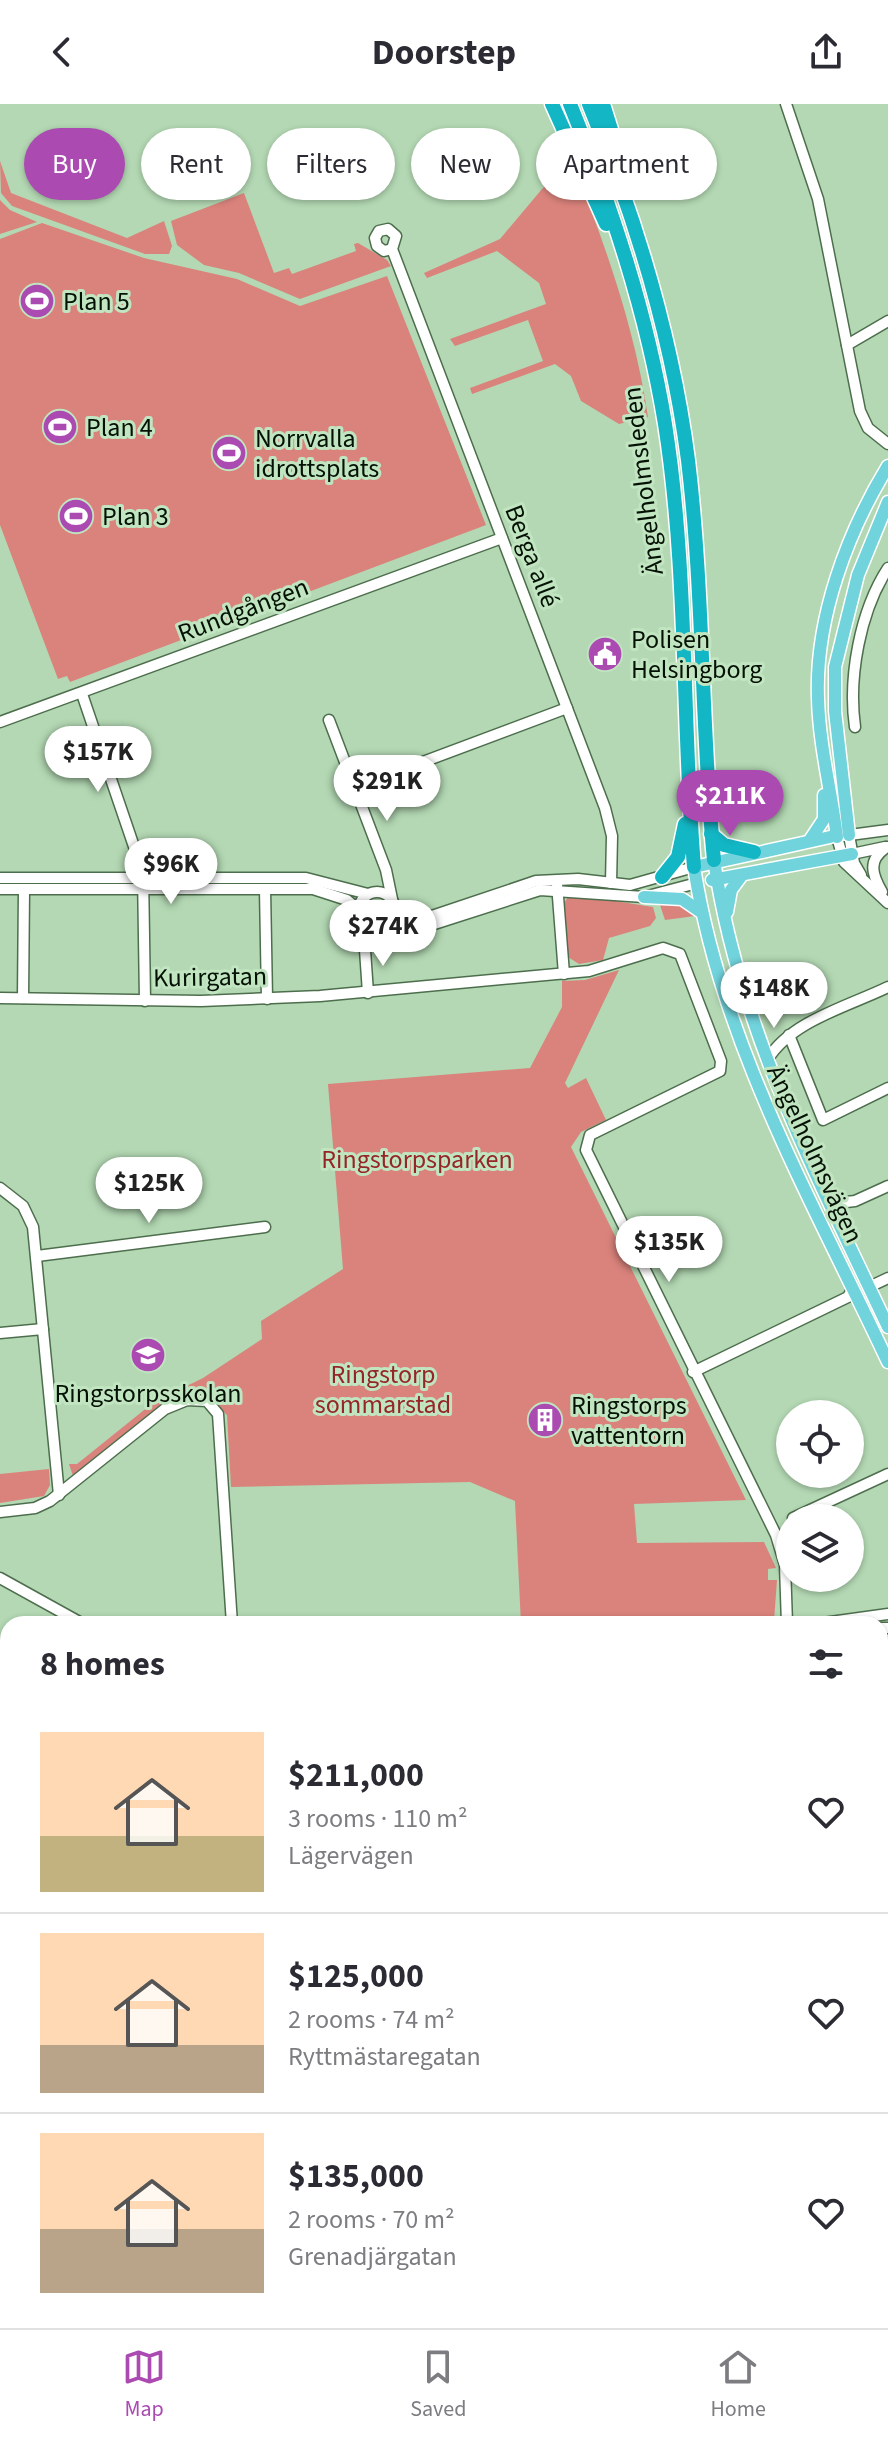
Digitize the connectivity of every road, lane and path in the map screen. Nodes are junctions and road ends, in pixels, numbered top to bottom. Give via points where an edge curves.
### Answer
1 (552, 104) edge
2 (570, 104) edge
3 (589, 104) edge
4 (603, 104) edge
5 (791, 105) edge
6 (392, 249) dead end
7 (648, 271) junction
8 (888, 321) edge
9 (847, 345) junction
10 (888, 444) edge
11 (888, 466) edge
12 (672, 481) junction
13 (888, 502) edge
14 (502, 538) junction
15 (888, 568) edge
16 (82, 694) junction
17 (567, 708) junction
18 (329, 720) dead end
19 (0, 722) edge
20 (855, 727) dead end
21 (822, 749) junction
22 (356, 787) junction
23 (688, 799) junction
24 (888, 830) edge
25 (711, 834) junction
26 (839, 836) junction
27 (810, 840) junction
28 (888, 847) edge
29 (754, 852) junction
30 (846, 855) junction
31 (714, 860) junction
32 (694, 867) junction
33 (386, 870) junction
34 (742, 875) junction
35 (662, 877) junction
36 (0, 878) edge
37 (717, 880) junction
38 (611, 883) junction
39 (697, 883) junction
40 (557, 884) junction
41 (144, 885) junction
42 (0, 889) edge
43 (24, 889) junction
44 (265, 889) junction
45 (372, 893) junction
46 (349, 896) junction
47 (644, 897) junction
48 (886, 898) edge
49 (393, 904) junction
50 (701, 912) junction
51 (362, 916) junction
52 (384, 926) junction
53 (725, 927) junction
54 (364, 946) junction
55 (564, 974) junction
56 (888, 987) edge
57 (368, 993) junction
58 (0, 998) edge
59 (23, 998) junction
60 (267, 999) junction
61 (145, 1001) junction
62 (789, 1035) junction
63 (768, 1059) junction
64 (888, 1088) edge
65 (888, 1186) edge
66 (0, 1188) edge
67 (829, 1204) junction
68 (265, 1227) dead end
69 (37, 1256) junction
70 (888, 1278) edge
71 (869, 1287) junction
72 (849, 1293) junction
73 (888, 1327) edge
74 (43, 1329) junction
75 (0, 1333) edge
76 (888, 1362) edge
77 (693, 1372) junction
78 (888, 1474) edge
79 (59, 1495) junction
80 (823, 1504) edge
81 (0, 1512) edge
82 (776, 1526) edge
83 (772, 1528) junction
84 (0, 1578) edge
85 (69, 1616) edge
86 (231, 1616) edge
87 (787, 1616) edge

1 - 12 highway via 586,175 625,281
2 - 12 highway, Ängelholmsleden via 602,183 644,321
3 - 7 highway, Ängelholmsleden
4 - 7 highway
5 - 9 street via 818,199
6 - 14 street, Berga allé
7 - 25 highway, Ängelholmsleden via 669,352 687,459
8 - 9 street
9 - 10 street via 864,421
11 - 21 main road via 851,541 825,625 818,677
12 - 23 highway, Ängelholmsleden
13 - 26 main road via 858,575 835,667
14 - 16 street, Rundgången
14 - 17 street, Berga allé
15 - 20 street via 863,634 852,689
16 - 19 street, Rundgången
16 - 41 street
17 - 22 street
17 - 38 street, Berga allé via 610,825
18 - 22 street
21 - 26 main road
21 - 27 main road via 825,813
22 - 33 street
23 - 32 highway, Ängelholmsleden
23 - 35 highway via 680,851
24 - 26 street
25 - 29 highway via 724,845
25 - 31 highway, Ängelholmsleden
26 - 27 main road
26 - 30 street
27 - 29 main road
28 - 30 street
28 - 48 street via 872,865
29 - 31 main road
30 - 34 main road
30 - 48 street via 866,886
31 - 32 main road
31 - 37 main road, Ängelholmsvägen
32 - 35 street
32 - 39 main road, Ängelholmsvägen
33 - 45 street
33 - 49 street
34 - 37 main road
34 - 53 main road via 731,890
35 - 38 street via 630,885
36 - 41 street
37 - 39 main road
37 - 53 main road, Ängelholmsvägen
38 - 40 street
39 - 47 street
39 - 50 main road, Ängelholmsvägen
40 - 47 street
40 - 49 street via 493,892 426,918 409,917
40 - 52 street via 428,926
40 - 55 street
41 - 43 street
41 - 44 street
41 - 46 street via 306,878
41 - 61 street
42 - 43 street
43 - 59 street
44 - 46 street
44 - 60 street
45 - 46 street
45 - 49 street
45 - 51 street
46 - 51 street
47 - 50 main road via 682,899
49 - 52 street
50 - 72 main road, Ängelholmsvägen via 743,1050
51 - 52 street
51 - 54 street
52 - 54 street
53 - 63 main road, Ängelholmsvägen via 752,1026
54 - 57 street
55 - 57 street, Kurirgatan
55 - 77 street, Kurirgatan via 654,949 674,949 683,958 721,1061 718,1073 598,1131 585,1146
56 - 62 street
57 - 60 street, Kurirgatan
58 - 59 street, Kurirgatan
59 - 61 street, Kurirgatan
60 - 61 street, Kurirgatan
62 - 63 street
62 - 64 street via 823,1120
63 - 67 main road, Ängelholmsvägen
65 - 67 street
66 - 69 street via 28,1214
67 - 71 main road, Ängelholmsvägen
68 - 69 street
69 - 74 street
70 - 71 street
71 - 73 main road, Ängelholmsvägen
72 - 76 main road, Ängelholmsvägen
72 - 77 street
74 - 75 street
74 - 79 street
77 - 83 street
78 - 80 street
79 - 81 street via 35,1508
79 - 86 street via 165,1409 193,1399 210,1402 218,1414
82 - 83 street
83 - 87 street via 785,1565
84 - 85 street

